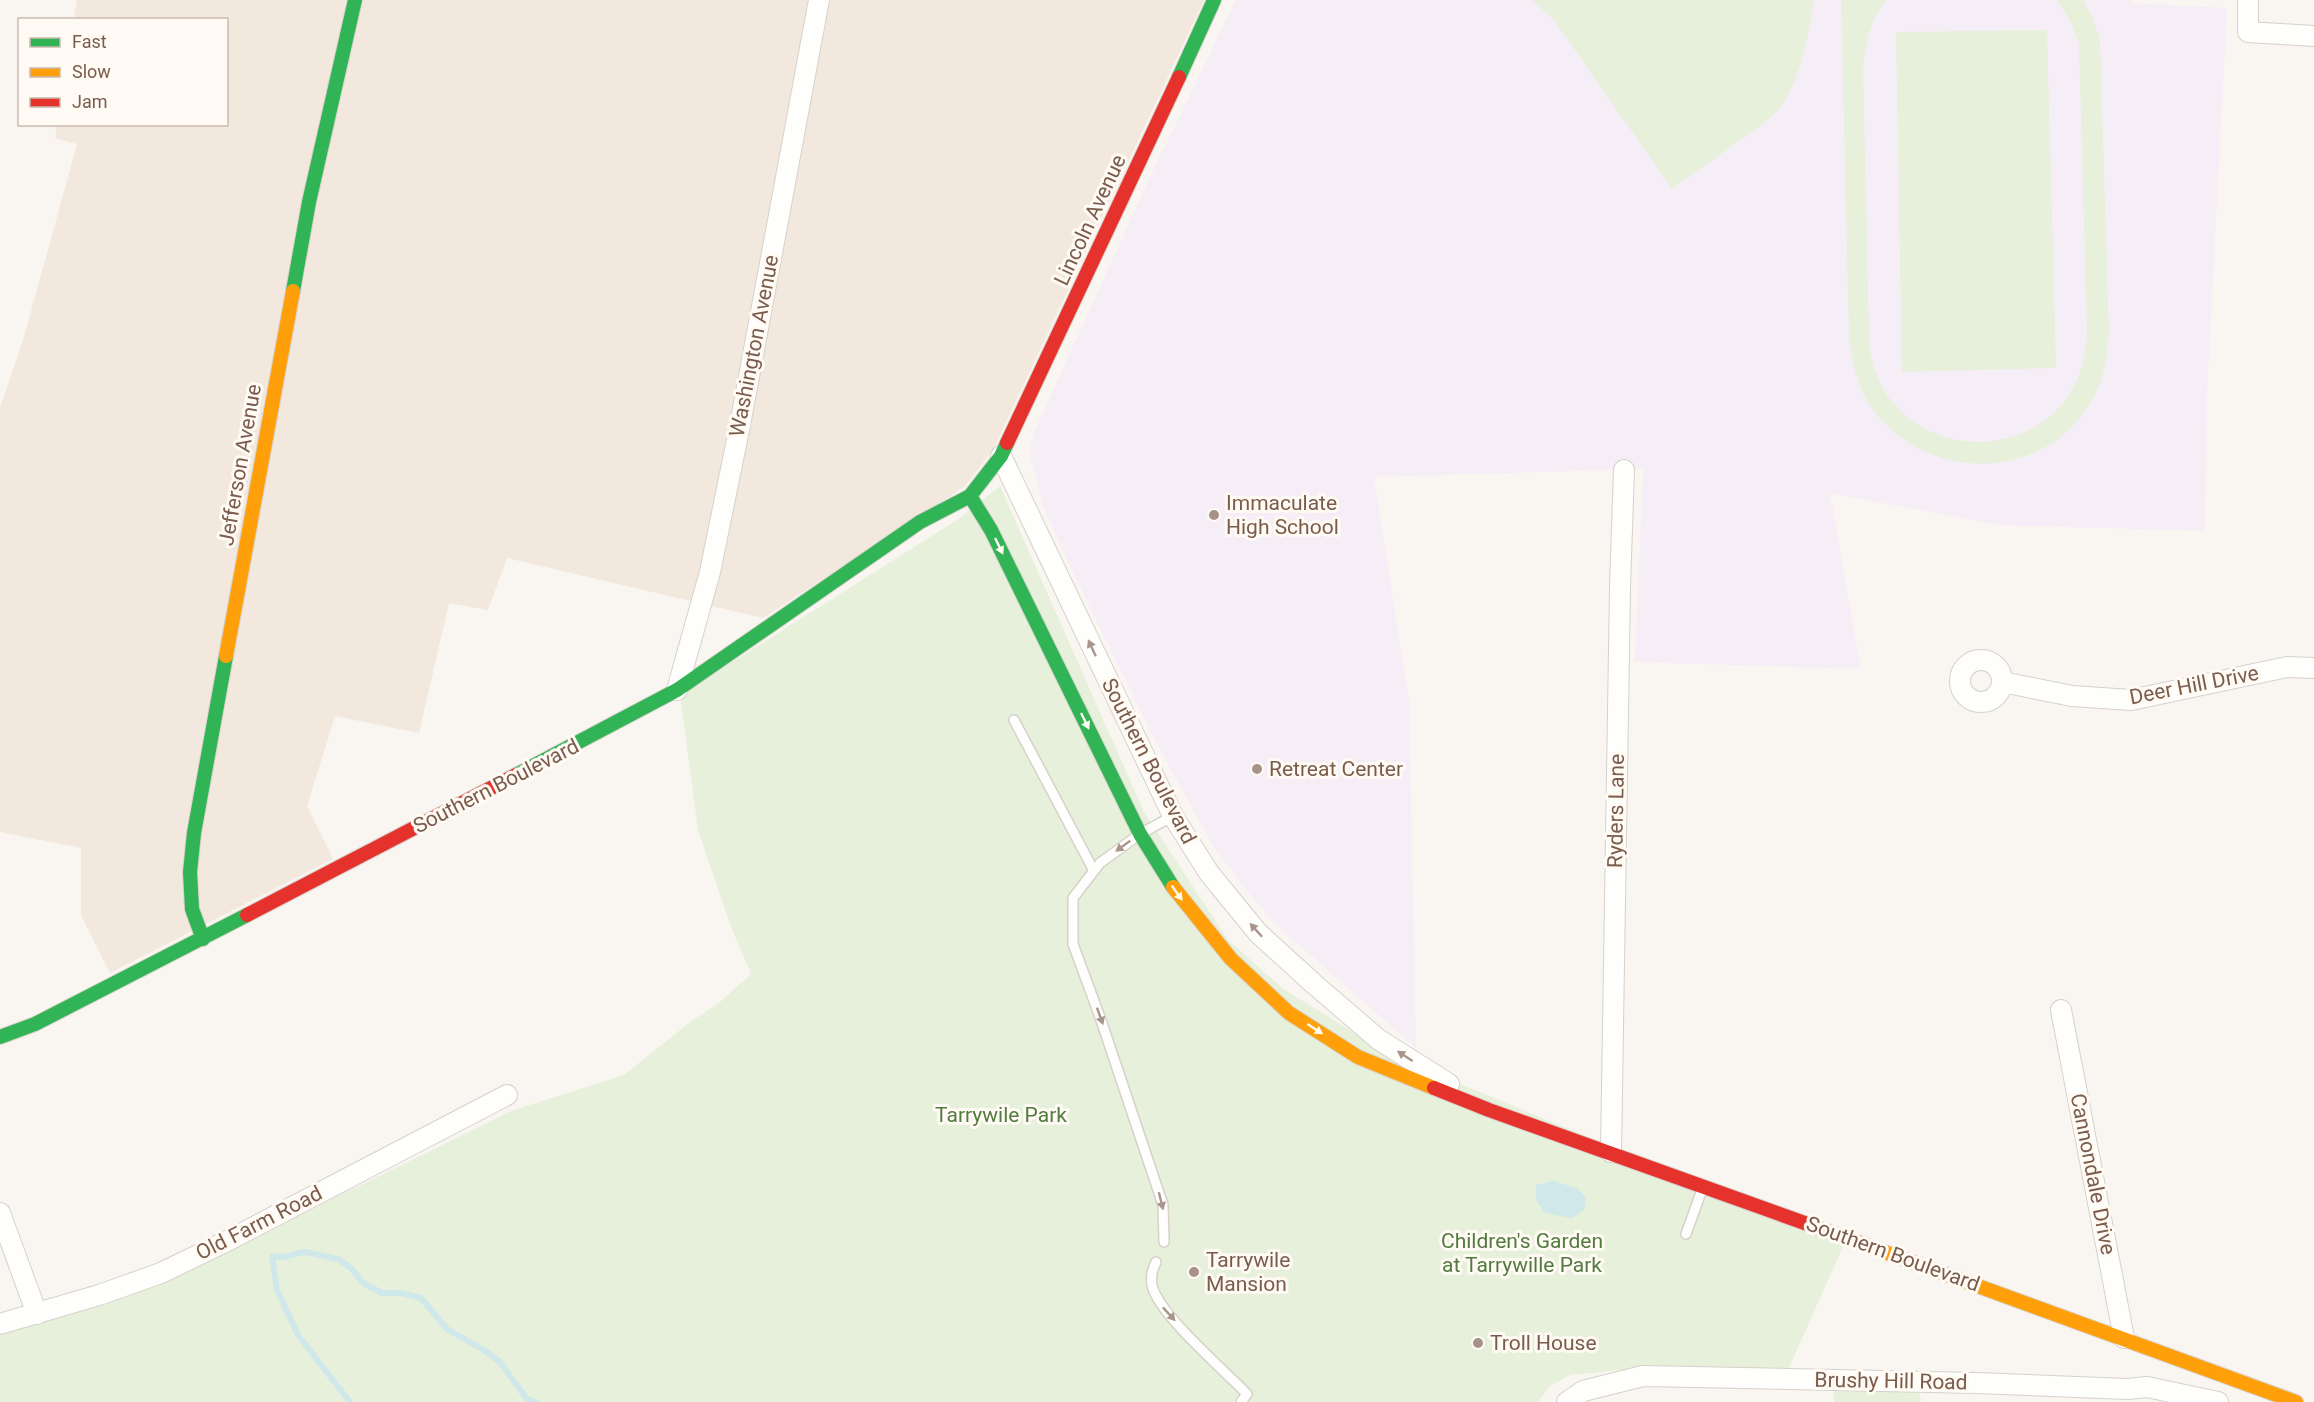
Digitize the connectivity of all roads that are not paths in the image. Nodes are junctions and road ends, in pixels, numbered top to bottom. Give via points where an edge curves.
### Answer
1 (355, 0) edge
2 (819, 0) edge
3 (1214, 0) edge
4 (2248, 0) edge
5 (2314, 36) edge
6 (1001, 456) junction
7 (1624, 470) dead end
8 (970, 496) junction
9 (2314, 668) edge
10 (2002, 682) dead end
11 (677, 690) junction
12 (1014, 720) dead end
13 (1173, 816) junction
14 (1140, 834) junction
15 (1094, 871) junction
16 (203, 939) junction
17 (2061, 1010) dead end
18 (0, 1037) edge
19 (507, 1095) dead end
20 (1489, 1110) junction
21 (1611, 1152) junction
22 (1703, 1185) junction
23 (0, 1213) edge
24 (1686, 1234) dead end
25 (1164, 1242) dead end
26 (1156, 1262) dead end
27 (37, 1314) junction
28 (0, 1324) edge
29 (2124, 1338) junction
30 (2130, 1396) edge
31 (1241, 1402) edge
32 (1567, 1402) edge
33 (2218, 1402) edge
34 (2296, 1402) edge

1 - 16 street, Jefferson Avenue via 309,202 194,833 192,909
2 - 11 street, Washington Avenue via 712,561
3 - 6 street, Lincoln Avenue
4 - 5 street via 2248,32
6 - 8 street, Southern Boulevard
13 -> 6 street, Southern Boulevard
7 - 21 street, Ryders Lane
8 - 11 street, Southern Boulevard via 920,522
8 -> 14 street, Southern Boulevard via 991,530
9 - 10 street, Deer Hill Drive via 2275,669 2131,700 2072,696
11 - 16 street, Southern Boulevard
12 - 15 lane
13 - 14 lane
20 -> 13 street, Southern Boulevard via 1378,1039 1258,933 1209,873
14 -> 15 lane
14 -> 20 street, Southern Boulevard via 1178,895 1231,960 1289,1013 1358,1057
15 -> 25 lane via 1073,898 1074,945 1163,1205
16 - 18 street, Southern Boulevard via 35,1024
17 - 29 street, Cannondale Drive
19 - 27 street, Old Farm Road via 161,1273
20 - 21 street, Southern Boulevard
21 - 22 street, Southern Boulevard
22 - 24 lane
22 - 29 street, Southern Boulevard
23 - 27 street
26 -> 31 lane via 1152,1287 1162,1309 1247,1394
27 - 28 street, Old Farm Road
29 - 34 street, Southern Boulevard
30 - 32 street, Brushy Hill Road via 1977,1383 1643,1376 1583,1391
30 - 33 street, Brushy Hill Road via 2147,1387

